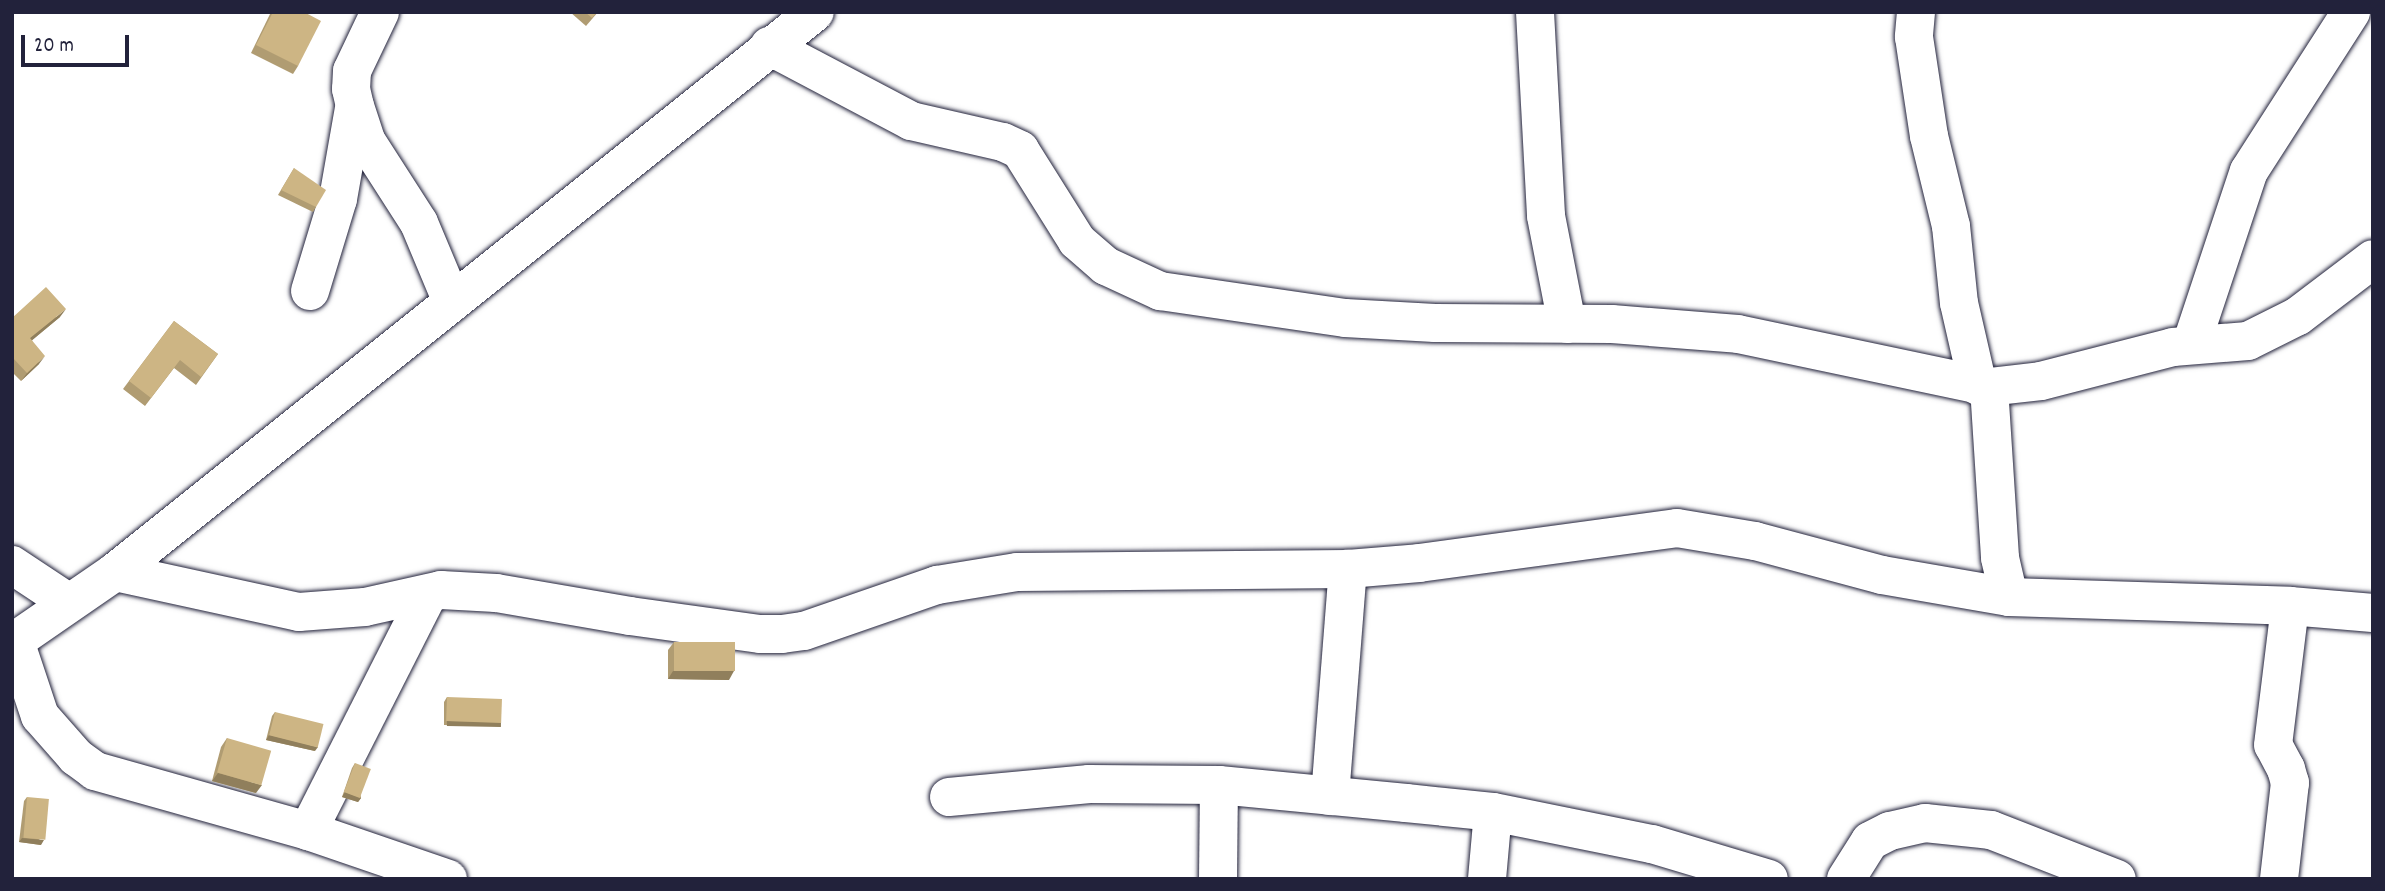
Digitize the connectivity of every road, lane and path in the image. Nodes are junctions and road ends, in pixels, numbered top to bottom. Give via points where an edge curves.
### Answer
1 (380, 12) edge
2 (815, 12) edge
3 (1535, 12) edge
4 (1916, 12) edge
5 (2351, 12) edge
6 (769, 46) junction
7 (355, 106) junction
8 (2373, 259) edge
9 (310, 291) dead end
10 (452, 302) junction
11 (1567, 324) junction
12 (2191, 345) junction
13 (1984, 387) junction
14 (12, 565) edge
15 (1348, 569) junction
16 (115, 572) junction
17 (428, 594) junction
18 (2009, 597) junction
19 (68, 601) junction
20 (2290, 606) junction
21 (2373, 613) edge
22 (13, 642) edge
23 (1219, 785) junction
24 (1330, 796) junction
25 (948, 797) dead end
26 (1493, 813) junction
27 (308, 831) junction
28 (448, 879) edge
29 (1218, 879) edge
30 (1487, 879) edge
31 (1769, 879) edge
32 (1846, 879) edge
33 (2117, 879) edge
34 (2279, 879) edge

1 - 7 street via 352,71
2 - 6 street
3 - 11 street via 1546,216
4 - 13 street via 1914,37 1929,136 1951,226 1959,303
5 - 12 street via 2249,171
6 - 10 street
6 - 11 street via 911,121 1020,150 1077,241 1106,266 1160,291 1345,318
7 - 9 street via 338,200
7 - 10 street via 367,142 419,223
8 - 12 street via 2298,316 2248,341
10 - 16 street
11 - 13 street via 1738,334
12 - 13 street via 2041,381
13 - 18 street via 2000,558
14 - 19 street
15 - 17 street via 1017,572 937,585 804,631 782,634 630,617 496,593 441,590
15 - 18 street via 1677,528 1755,541 1882,575
15 - 24 street
16 - 17 street via 299,612 365,607
16 - 19 street
17 - 27 street
18 - 20 street
19 - 22 street
20 - 21 street
20 - 34 street via 2273,745 2290,783
22 - 27 street via 40,716 76,757 95,771
23 - 24 street
23 - 25 street via 1089,784
23 - 29 street
24 - 26 street
26 - 30 street
26 - 31 street via 1652,844
27 - 28 street
32 - 33 street via 1870,841 1925,823 1991,830

